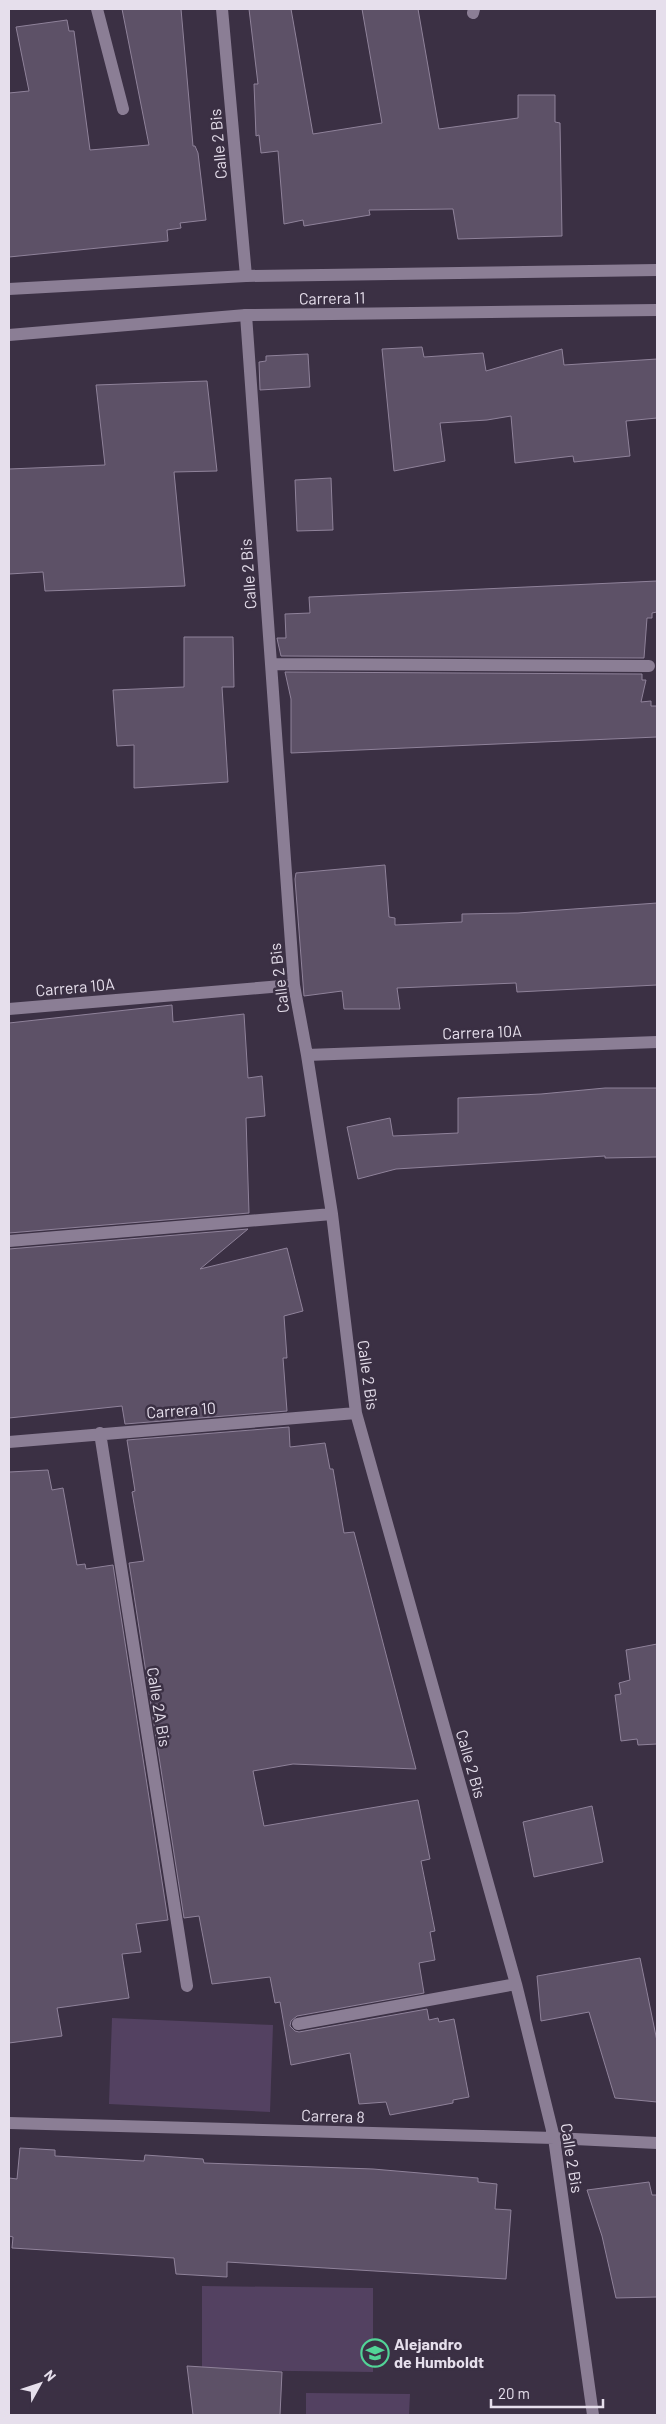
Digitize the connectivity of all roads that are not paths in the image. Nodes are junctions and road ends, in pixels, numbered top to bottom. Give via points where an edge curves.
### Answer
1 (97, 9) edge
2 (222, 9) edge
3 (123, 109) dead end
4 (657, 270) edge
5 (246, 276) junction
6 (9, 289) edge
7 (657, 310) edge
8 (246, 315) junction
9 (9, 335) edge
10 (271, 664) junction
11 (648, 666) dead end
12 (294, 985) junction
13 (9, 1009) edge
14 (657, 1042) edge
15 (308, 1055) junction
16 (332, 1214) junction
17 (9, 1241) edge
18 (356, 1413) junction
19 (100, 1433) junction
20 (9, 1442) edge
21 (516, 1984) junction
22 (187, 1986) dead end
23 (298, 2024) dead end
24 (9, 2124) edge
25 (554, 2138) junction
26 (657, 2143) edge
27 (593, 2415) edge

1 - 3 street
2 - 5 street, Calle 2 Bis
4 - 5 street, Carrera 11
5 - 6 street, Carrera 11
7 - 8 street, Carrera 11
8 - 9 street, Carrera 11
8 - 10 street, Calle 2 Bis
10 - 11 street
10 - 12 street, Calle 2 Bis
12 - 13 street, Carrera 10A
12 - 15 street, Calle 2 Bis
14 - 15 street, Carrera 10A
15 - 16 street, Calle 2 Bis
16 - 17 street
16 - 18 street, Calle 2 Bis
18 - 19 street, Carrera 10
18 - 21 street, Calle 2 Bis
19 - 20 street, Carrera 10
19 - 22 street, Calle 2A Bis
21 - 23 street
21 - 25 street, Calle 2 Bis
24 - 25 street, Carrera 8
25 - 26 street, Carrera 8
25 - 27 street, Calle 2 Bis

